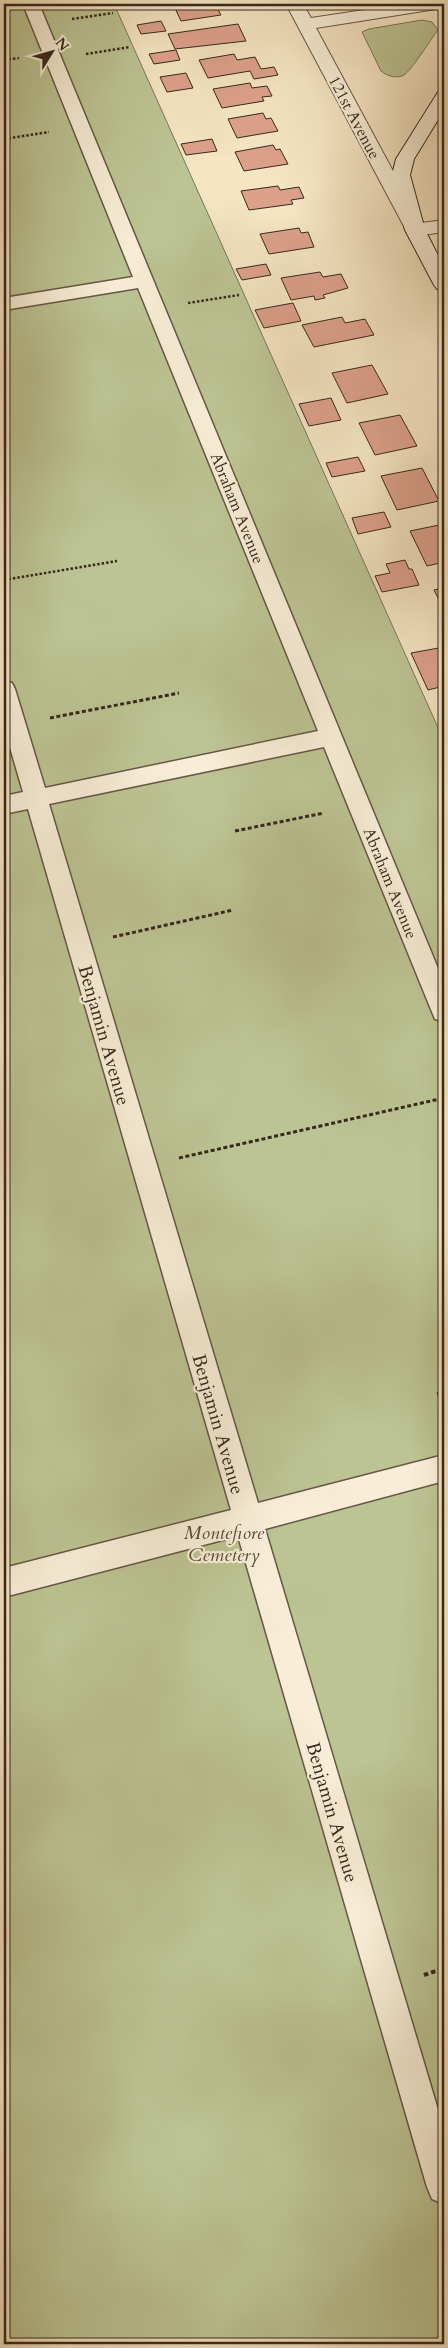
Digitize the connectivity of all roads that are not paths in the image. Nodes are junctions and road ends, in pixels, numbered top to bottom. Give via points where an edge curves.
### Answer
1 (32, 4) edge
2 (295, 4) edge
3 (436, 4) edge
4 (306, 24) junction
5 (444, 96) edge
6 (444, 226) edge
7 (415, 230) junction
8 (145, 281) junction
9 (444, 286) edge
10 (4, 304) edge
11 (4, 688) edge
12 (331, 737) junction
13 (36, 799) junction
14 (4, 806) edge
15 (444, 1012) edge
16 (444, 1468) edge
17 (247, 1520) junction
18 (4, 1583) edge
19 (444, 2188) edge

1 - 8 lane, Abraham Avenue
2 - 4 street, 121st Avenue
3 - 4 street
4 - 7 street, 121st Avenue
5 - 7 street via 405,159 401,175
6 - 7 street
7 - 9 street
8 - 10 lane
8 - 12 lane, Abraham Avenue
11 - 13 lane, Benjamin Avenue
12 - 13 lane
12 - 15 lane, Abraham Avenue
13 - 14 lane
13 - 17 lane, Benjamin Avenue
16 - 17 lane
17 - 18 lane
17 - 19 lane, Benjamin Avenue

